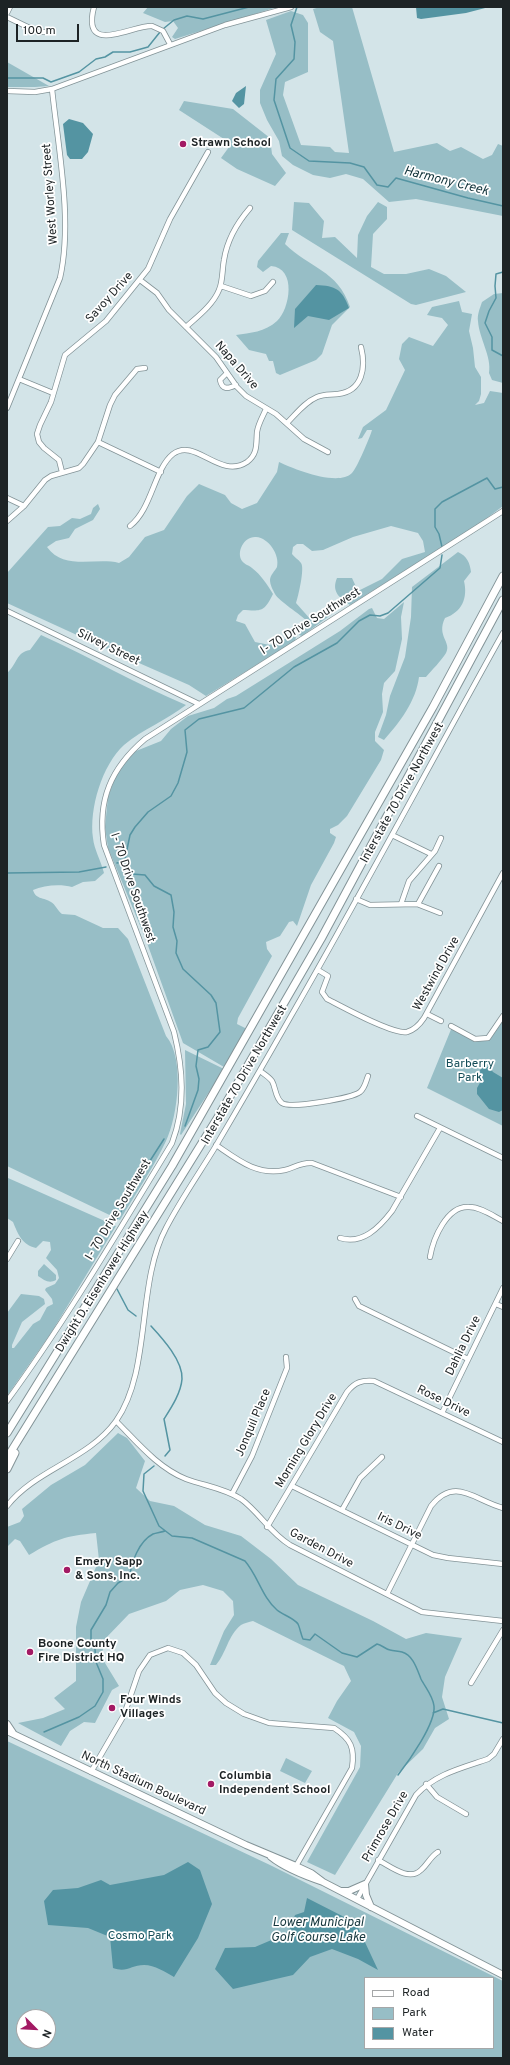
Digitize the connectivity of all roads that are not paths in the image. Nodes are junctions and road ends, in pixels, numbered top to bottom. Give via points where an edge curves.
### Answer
1 (10, 7) edge
2 (94, 7) edge
3 (291, 7) edge
4 (7, 13) edge
5 (7, 17) edge
6 (50, 32) dead end
7 (170, 44) junction
8 (52, 88) junction
9 (7, 91) edge
10 (208, 152) dead end
11 (250, 208) dead end
12 (140, 280) junction
13 (273, 282) dead end
14 (221, 286) junction
15 (186, 328) junction
16 (361, 347) dead end
17 (145, 368) dead end
18 (226, 373) junction
19 (19, 379) junction
20 (236, 385) junction
21 (53, 393) junction
22 (7, 408) edge
23 (266, 409) junction
24 (287, 423) junction
25 (98, 442) junction
26 (328, 452) dead end
27 (62, 472) junction
28 (161, 472) junction
29 (7, 498) edge
30 (24, 506) junction
31 (503, 511) edge
32 (7, 520) edge
33 (130, 526) dead end
34 (503, 576) edge
35 (503, 600) edge
36 (7, 611) edge
37 (503, 633) edge
38 (199, 704) junction
39 (392, 835) junction
40 (441, 838) dead end
41 (431, 854) junction
42 (439, 866) dead end
43 (503, 873) edge
44 (356, 899) junction
45 (400, 904) junction
46 (418, 904) junction
47 (440, 913) dead end
48 (318, 970) junction
49 (427, 1014) junction
50 (503, 1016) edge
51 (441, 1021) dead end
52 (450, 1026) dead end
53 (260, 1071) junction
54 (368, 1076) dead end
55 (417, 1116) dead end
56 (440, 1128) junction
57 (216, 1145) junction
58 (503, 1158) edge
59 (400, 1197) junction
60 (503, 1221) edge
61 (340, 1238) dead end
62 (18, 1241) dead end
63 (430, 1257) dead end
64 (7, 1259) edge
65 (503, 1288) edge
66 (355, 1299) dead end
67 (496, 1304) junction
68 (503, 1307) edge
69 (286, 1357) dead end
70 (468, 1359) junction
71 (374, 1381) joint
72 (7, 1402) edge
73 (23, 1407) junction
74 (442, 1413) junction
75 (116, 1421) junction
76 (7, 1426) edge
77 (24, 1430) junction
78 (7, 1433) edge
79 (503, 1442) edge
80 (382, 1457) dead end
81 (7, 1458) edge
82 (7, 1469) edge
83 (292, 1486) junction
84 (232, 1494) junction
85 (7, 1506) edge
86 (503, 1508) edge
87 (342, 1510) junction
88 (267, 1526) junction
89 (412, 1544) junction
90 (503, 1564) edge
91 (387, 1594) junction
92 (503, 1622) edge
93 (503, 1630) edge
94 (471, 1683) dead end
95 (7, 1724) edge
96 (7, 1731) edge
97 (7, 1736) edge
98 (16, 1736) junction
99 (503, 1739) edge
100 (91, 1772) junction
101 (426, 1784) junction
102 (466, 1814) dead end
103 (438, 1852) dead end
104 (270, 1856) junction
105 (378, 1860) junction
106 (296, 1866) junction
107 (323, 1882) junction
108 (365, 1884) junction
109 (341, 1891) junction
110 (356, 1899) junction
111 (371, 1907) junction
112 (503, 1975) edge

1 - 4 street
2 - 7 street via 92,25 103,35 112,36 152,26 163,31
3 - 7 street via 225,25
5 - 6 street via 38,32
7 - 8 street
8 - 9 street via 35,92
8 - 19 street, West Worley Street via 65,216 65,256 60,278
10 - 12 street, Savoy Drive via 178,203 153,259
11 - 14 street via 229,241
12 - 15 street, Napa Drive via 157,293
12 - 21 street, Savoy Drive via 106,321 65,355
13 - 14 street via 265,291 251,296
14 - 15 street via 212,301
15 - 18 street, Napa Drive via 216,357
16 - 24 street via 364,369 362,378 355,387 347,392 308,401
17 - 25 street via 137,369 115,395
18 - 20 street, Napa Drive
18 - 20 street via 220,380 221,385 230,388
19 - 21 street
19 - 22 street, West Worley Street
20 - 23 street, Napa Drive via 246,396
21 - 27 street, Savoy Drive via 37,434 39,442 58,460
23 - 24 street, Napa Drive
23 - 28 street via 257,431 256,450 248,461 227,466 183,449 172,455
24 - 26 street, Napa Drive via 304,439
25 - 27 street via 83,464
25 - 28 street
27 - 30 street via 44,480
28 - 33 street via 142,512
29 - 30 street
30 - 32 street
31 - 38 street, I- 70 Drive Southwest
34 - 73 highway, Dwight D. Eisenhower Highway via 433,707 172,1166
35 - 77 highway, Dwight D. Eisenhower Highway via 321,939 218,1117
36 - 38 street, Silvey Street
37 - 39 street, Interstate 70 Drive Northwest
38 - 72 street, I- 70 Drive Southwest via 145,739 131,752 118,768 110,784 102,816 104,845 176,1039 182,1081 177,1130 97,1266
39 - 41 street
39 - 44 street, Interstate 70 Drive Northwest
40 - 41 street
41 - 45 street via 409,881
42 - 46 street
43 - 49 street, Westwind Drive
44 - 45 street via 370,905
44 - 48 street, Interstate 70 Drive Northwest
45 - 46 street
46 - 47 street
48 - 49 street, Westwind Drive via 328,976 322,992 327,1000 395,1032 412,1030
48 - 53 street, Interstate 70 Drive Northwest
49 - 51 street
50 - 52 street via 488,1038 475,1039
53 - 54 street via 272,1081 283,1104 292,1106 353,1095 364,1087
53 - 57 street, Interstate 70 Drive Northwest
55 - 56 street
56 - 58 street
56 - 59 street
57 - 59 street via 256,1170 286,1170 312,1163
57 - 75 street, Interstate 70 Drive Northwest via 164,1230 153,1262 130,1393
59 - 61 street via 383,1222 369,1234 349,1241
60 - 63 street via 469,1206 459,1208 443,1224 432,1246
62 - 64 street
65 - 67 street, Dahlia Drive
66 - 70 street via 359,1306
67 - 68 street
67 - 70 street, Dahlia Drive
69 - 84 street, Jonquil Place via 287,1368 252,1456
70 - 74 street, Dahlia Drive
71 - 74 street, Rose Drive
71 - 83 street, Morning Glory Drive via 365,1380 351,1387
73 - 76 highway
73 - 78 highway, Dwight D. Eisenhower Highway
74 - 79 street, Rose Drive
75 - 84 street, Garden Drive via 170,1471 187,1480
75 - 85 street, Interstate 70 Drive Northwest via 88,1448 29,1486
77 - 81 highway, Dwight D. Eisenhower Highway
77 - 82 highway
80 - 87 street via 360,1478
83 - 87 street, Iris Drive
83 - 88 street, Morning Glory Drive
84 - 88 street, Garden Drive via 246,1504
86 - 89 street via 465,1492 447,1492 439,1496 431,1506
87 - 89 street, Iris Drive
88 - 91 street, Garden Drive via 290,1545
89 - 90 street, Iris Drive via 440,1557
89 - 91 street
91 - 92 street, Garden Drive via 422,1612
93 - 94 street
95 - 98 main road
96 - 98 main road, North Stadium Boulevard
97 - 98 main road
98 - 100 main road, North Stadium Boulevard
99 - 101 street, Primrose Drive via 488,1759 449,1772
100 - 104 main road, North Stadium Boulevard
100 - 106 street via 124,1715 139,1671 150,1655 168,1648 183,1653 196,1664 215,1693 235,1709 269,1723 334,1728 343,1734 350,1744 354,1754 352,1768
101 - 102 street via 437,1797
101 - 105 street, Primrose Drive via 408,1806
103 - 105 street via 421,1871 413,1874 404,1874
104 - 106 main road, North Stadium Boulevard
104 - 107 main road, North Stadium Boulevard
105 - 108 street, Primrose Drive
106 - 107 main road, North Stadium Boulevard
107 - 109 main road, North Stadium Boulevard
108 - 109 main road via 349,1891
108 - 110 street, Primrose Drive
108 - 111 main road
109 - 110 main road, North Stadium Boulevard
110 - 111 main road, North Stadium Boulevard
111 - 112 main road, North Stadium Boulevard

